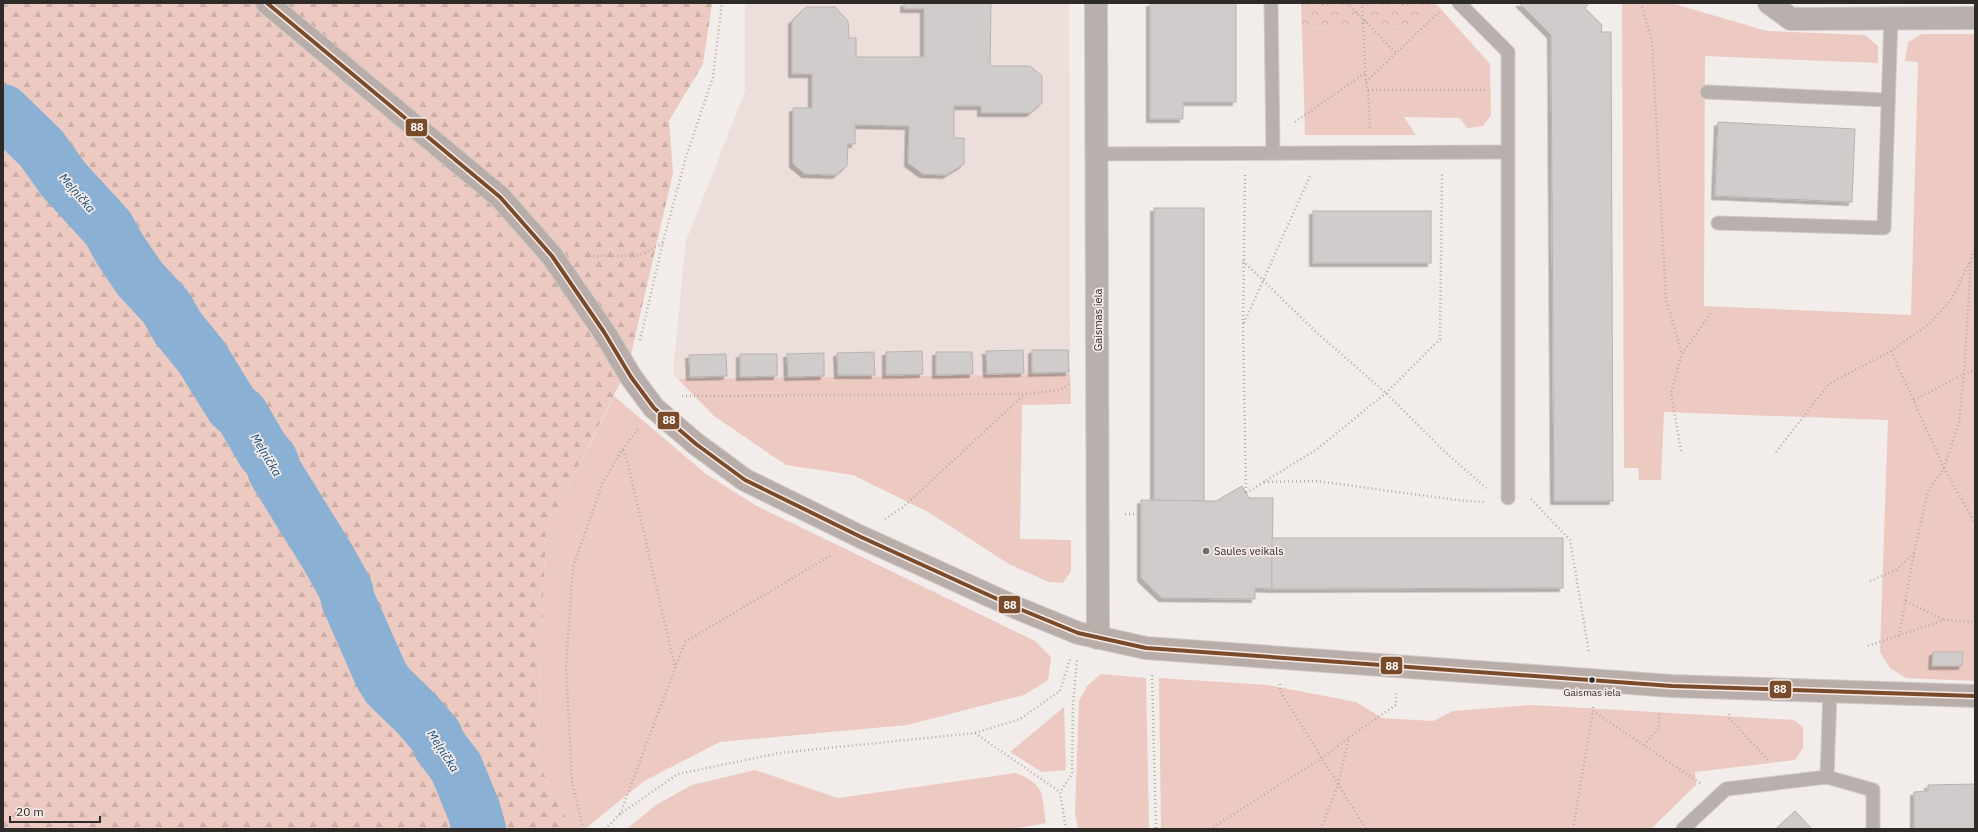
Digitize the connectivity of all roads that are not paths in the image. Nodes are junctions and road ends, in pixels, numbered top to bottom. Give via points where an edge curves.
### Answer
1 (267, 3) edge
2 (1096, 3) edge
3 (1271, 3) edge
4 (1459, 3) edge
5 (1769, 3) edge
6 (1890, 18) junction
7 (1975, 18) edge
8 (1707, 92) dead end
9 (1888, 100) junction
10 (1507, 152) junction
11 (1272, 153) junction
12 (1097, 154) junction
13 (1718, 222) dead end
14 (1503, 498) road end
15 (1088, 635) junction
16 (1830, 691) junction
17 (1975, 696) edge
18 (1826, 777) junction
19 (1683, 829) edge
20 (1873, 829) edge

1 - 15 street via 500,197 552,256 644,396 654,408 696,444 746,480 861,537 1017,608
2 - 12 street, Gaismas iela
3 - 11 lane
4 - 10 lane via 1508,52
5 - 6 street via 1790,19
6 - 7 street
6 - 9 lane
8 - 9 lane
9 - 13 lane via 1884,228
10 - 11 lane
10 - 14 lane
11 - 12 lane
12 - 15 street, Gaismas iela via 1098,362
15 - 16 street via 1152,649 1661,686
16 - 17 street
16 - 18 lane
18 - 19 lane via 1726,789
18 - 20 lane via 1872,790

